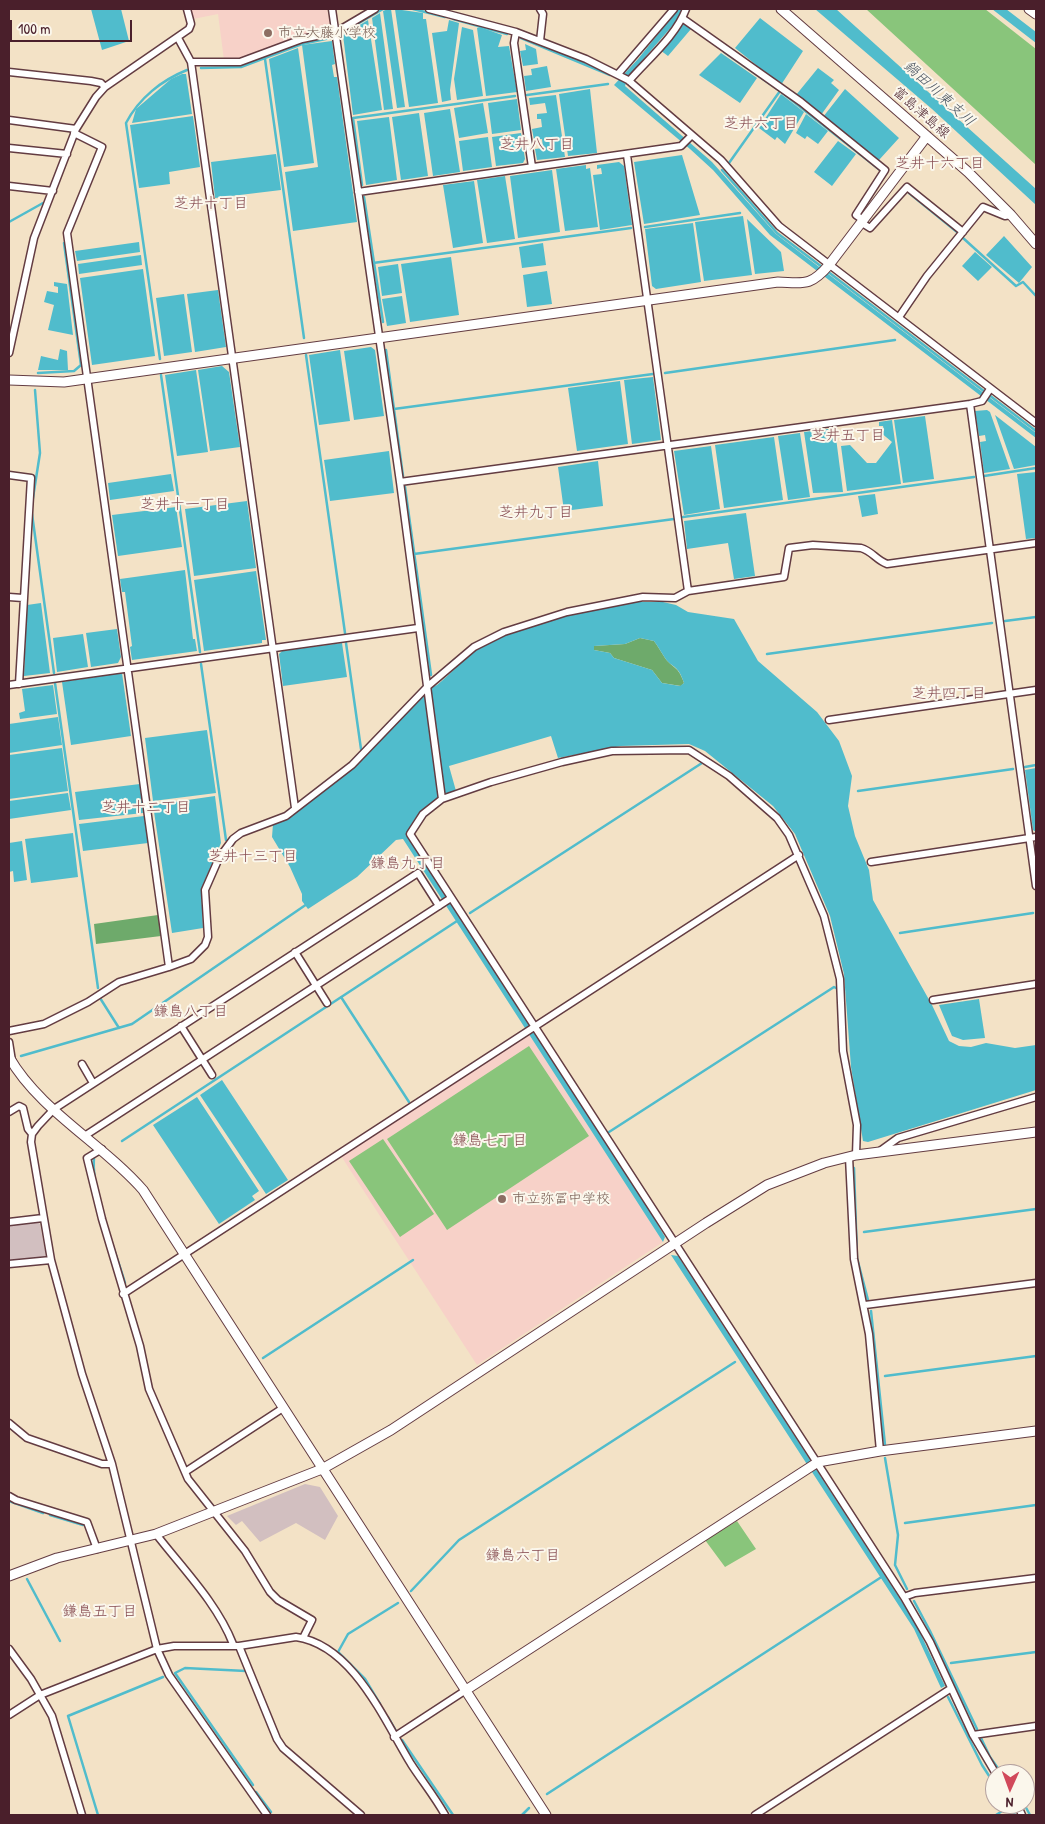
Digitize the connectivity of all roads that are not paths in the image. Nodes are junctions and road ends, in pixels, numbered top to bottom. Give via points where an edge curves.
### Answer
1 (187, 9) edge
2 (332, 9) edge
3 (375, 9) edge
4 (429, 9) edge
5 (540, 9) edge
6 (674, 9) edge
7 (686, 9) edge
8 (1029, 9) edge
9 (785, 10) edge
10 (1036, 14) edge
11 (682, 18) junction
12 (336, 32) junction
13 (516, 32) junction
14 (178, 38) junction
15 (540, 41) junction
16 (191, 62) junction
17 (9, 72) edge
18 (618, 74) junction
19 (628, 80) junction
20 (105, 87) junction
21 (9, 120) edge
22 (75, 131) junction
23 (691, 136) junction
24 (926, 136) junction
25 (9, 148) edge
26 (67, 154) junction
27 (627, 155) junction
28 (532, 167) junction
29 (9, 186) edge
30 (53, 190) junction
31 (358, 192) junction
32 (1011, 215) junction
33 (862, 222) junction
34 (963, 232) junction
35 (1036, 244) edge
36 (828, 267) junction
37 (647, 300) junction
38 (899, 317) junction
39 (379, 336) junction
40 (9, 353) edge
41 (232, 357) junction
42 (87, 377) junction
43 (9, 380) edge
44 (989, 390) junction
45 (970, 404) junction
46 (1036, 423) edge
47 (668, 445) junction
48 (9, 475) edge
49 (400, 482) junction
50 (1036, 543) edge
51 (990, 548) junction
52 (688, 591) junction
53 (9, 597) edge
54 (23, 598) junction
55 (418, 628) junction
56 (273, 648) junction
57 (127, 667) junction
58 (19, 684) junction
59 (9, 685) edge
60 (428, 688) junction
61 (1036, 690) edge
62 (1010, 694) junction
63 (829, 720) dead end
64 (442, 798) junction
65 (295, 808) junction
66 (1033, 837) edge
67 (799, 855) junction
68 (871, 862) dead end
69 (1036, 886) edge
70 (451, 898) junction
71 (440, 905) junction
72 (295, 952) junction
73 (169, 968) junction
74 (1036, 984) edge
75 (316, 986) junction
76 (933, 1000) dead end
77 (328, 1003) dead end
78 (181, 1026) junction
79 (535, 1026) junction
80 (9, 1031) edge
81 (9, 1042) edge
82 (202, 1060) junction
83 (11, 1061) edge
84 (82, 1064) dead end
85 (212, 1075) dead end
86 (93, 1083) junction
87 (1036, 1097) edge
88 (54, 1109) junction
89 (9, 1112) edge
90 (1036, 1132) edge
91 (32, 1134) junction
92 (86, 1135) junction
93 (102, 1149) junction
94 (879, 1152) junction
95 (852, 1156) junction
96 (43, 1218) junction
97 (9, 1222) edge
98 (674, 1244) junction
99 (184, 1254) junction
100 (51, 1260) junction
101 (9, 1264) edge
102 (1036, 1283) edge
103 (123, 1294) junction
104 (865, 1305) junction
105 (283, 1408) junction
106 (9, 1423) edge
107 (1036, 1431) edge
108 (880, 1451) junction
109 (818, 1462) junction
110 (112, 1464) junction
111 (322, 1469) junction
112 (185, 1472) junction
113 (9, 1496) edge
114 (215, 1512) junction
115 (156, 1534) junction
116 (131, 1541) junction
117 (97, 1549) junction
118 (9, 1576) edge
119 (1036, 1578) edge
120 (904, 1597) junction
121 (303, 1638) junction
122 (236, 1645) junction
123 (9, 1649) edge
124 (157, 1649) junction
125 (950, 1689) junction
126 (466, 1690) junction
127 (40, 1695) junction
128 (9, 1715) edge
129 (1036, 1726) edge
130 (973, 1734) junction
131 (394, 1736) junction
132 (990, 1764) edge
133 (82, 1815) edge
134 (267, 1815) edge
135 (361, 1815) edge
136 (445, 1815) edge
137 (546, 1815) edge
138 (755, 1815) edge

1 - 14 street via 191,24
2 - 12 street
3 - 12 street
4 - 13 street
5 - 15 street via 543,14
6 - 18 street
7 - 11 street
8 - 10 street
9 - 24 street, 富島津島線
11 - 19 street
11 - 33 street via 801,102 885,170 856,216
12 - 16 street via 302,39 240,62
12 - 31 street
13 - 15 street
13 - 28 street via 514,44
14 - 16 street
14 - 20 street
15 - 18 street
16 - 41 street
17 - 20 street via 91,81
18 - 19 street
19 - 23 street
20 - 22 street
21 - 22 street
22 - 26 street
22 - 42 street via 102,147 67,233
23 - 27 street via 682,145
23 - 36 street via 721,160 779,226
24 - 32 street, 富島津島線
24 - 33 street
25 - 26 street
26 - 30 street
27 - 28 street
27 - 37 street
28 - 31 street
29 - 30 street
30 - 40 street via 34,238
31 - 39 street
32 - 34 street via 1005,216 983,207
32 - 35 street, 富島津島線
33 - 34 street via 870,228 907,187
33 - 36 street
34 - 38 street
36 - 37 street via 815,280 801,284 778,282
36 - 38 street
37 - 39 street
37 - 47 street
38 - 44 street
39 - 41 street
39 - 49 street
41 - 42 street
41 - 56 street
42 - 43 street via 64,382
42 - 57 street
44 - 45 street via 983,399
44 - 46 street
45 - 47 street
45 - 51 street
47 - 49 street
47 - 52 street
48 - 54 street via 31,478
49 - 55 street
50 - 51 street
51 - 52 street via 887,564 861,548 813,544 789,548 784,577
51 - 62 street
52 - 60 street via 675,598 643,597 567,612 504,632 474,647
53 - 54 street
54 - 58 street
55 - 56 street
55 - 60 street
56 - 57 street
56 - 65 street
57 - 58 street
57 - 73 street
58 - 59 street
60 - 64 street
60 - 65 street via 352,766
61 - 62 street
62 - 63 street
62 - 66 street
64 - 67 street via 562,762 612,751 688,750 729,776 777,818
64 - 70 street via 423,814 410,834
65 - 73 street via 286,816 241,833 227,846 205,890 208,937 205,945 191,959
66 - 68 street
66 - 69 street
67 - 79 street
67 - 95 street via 824,916 840,979 842,1051 857,1124
70 - 71 street
70 - 79 street
71 - 72 street via 418,873
71 - 75 street
72 - 75 street
72 - 78 street
73 - 80 street via 118,982 88,1002 44,1024
74 - 76 street
75 - 77 street
75 - 82 street
78 - 82 street
78 - 86 street
79 - 98 street
79 - 99 street
81 - 83 street
82 - 85 street
82 - 92 street
83 - 88 street via 30,1088
84 - 86 street
86 - 88 street
87 - 94 street via 898,1138
88 - 91 street
88 - 92 street
89 - 91 street via 19,1106 23,1108
90 - 94 street
91 - 96 street
92 - 93 street
93 - 99 street via 143,1190
93 - 103 street via 87,1158
94 - 95 street
95 - 98 street via 824,1163 768,1185
95 - 104 street via 854,1259
96 - 97 street
96 - 100 street
98 - 109 street
98 - 111 street via 391,1430
99 - 103 street
99 - 105 street
100 - 101 street
100 - 110 street via 82,1374
102 - 104 street
103 - 112 street via 140,1346 149,1389
104 - 108 street
105 - 111 street
105 - 112 street
106 - 110 street via 27,1438 102,1464
107 - 108 street
108 - 109 street
109 - 120 street
109 - 126 street
110 - 116 street
111 - 114 street
111 - 126 street
112 - 114 street via 193,1487
113 - 117 street via 87,1522
114 - 115 street
114 - 121 street via 245,1551 270,1592 312,1620
115 - 116 street
115 - 122 street via 217,1612
116 - 117 street
116 - 124 street
117 - 118 street via 57,1558
119 - 120 street
120 - 125 street via 930,1642
121 - 122 street
121 - 131 street via 329,1651 360,1680
122 - 124 street
122 - 135 street via 276,1739
123 - 127 street
124 - 127 street
124 - 134 street via 168,1675
125 - 130 street
125 - 138 street
126 - 131 street
126 - 137 street
127 - 128 street
127 - 133 street via 58,1731
129 - 130 street
130 - 132 street
131 - 136 street

